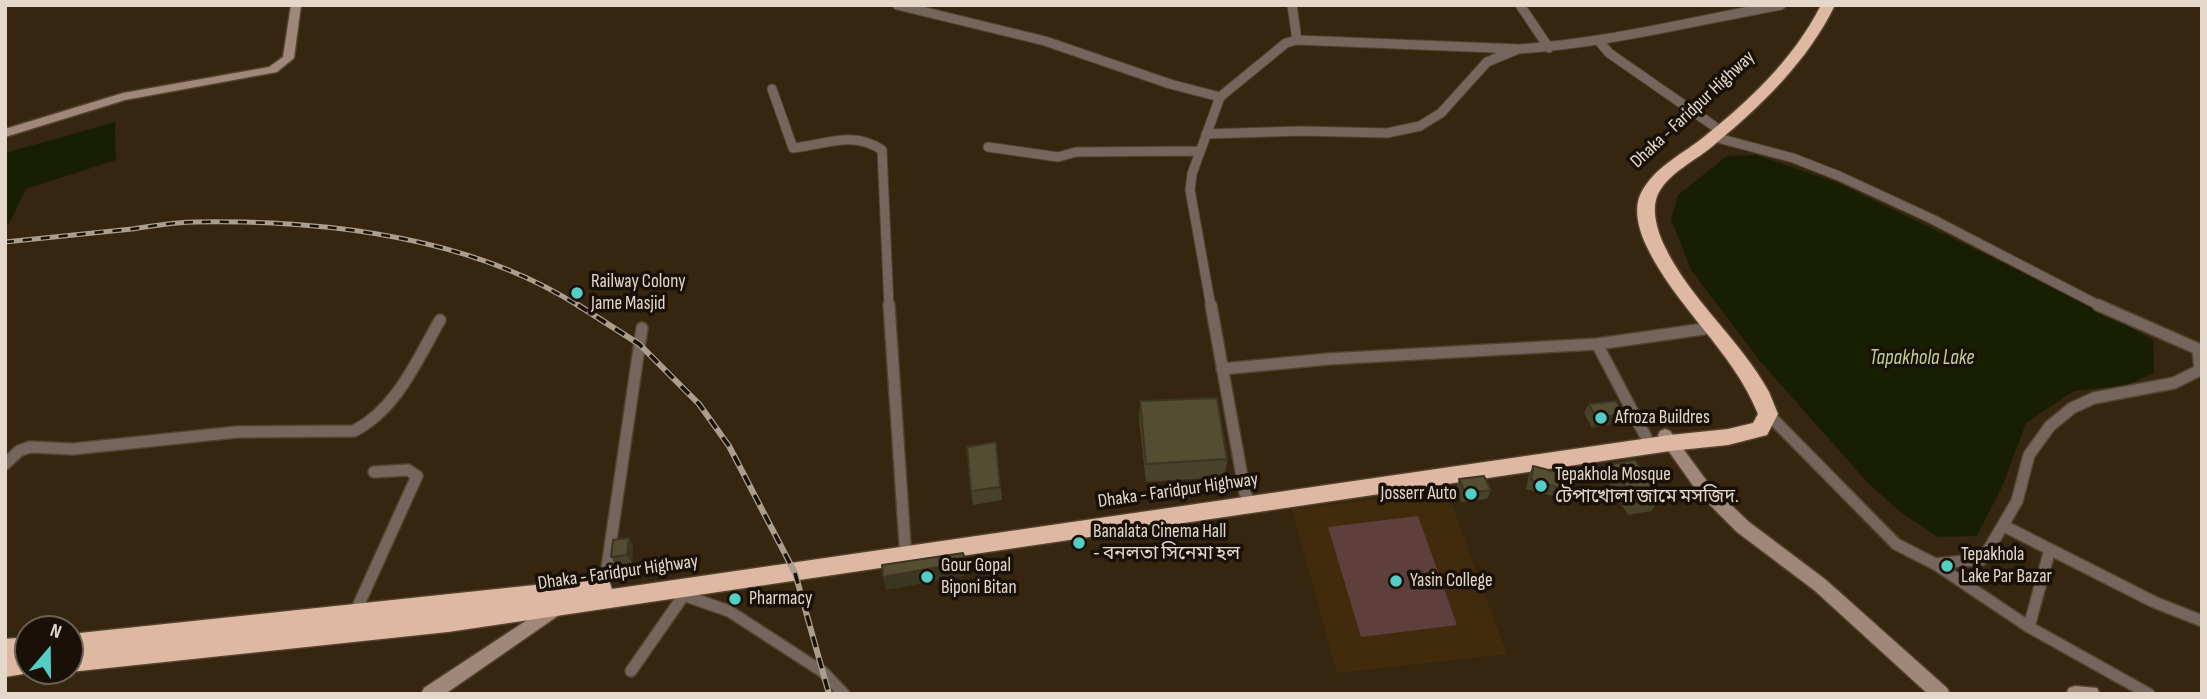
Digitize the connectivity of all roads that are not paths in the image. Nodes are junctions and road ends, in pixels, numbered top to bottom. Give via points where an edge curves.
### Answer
1 (296, 5) edge
2 (897, 5) edge
3 (1292, 5) edge
4 (1520, 5) edge
5 (1781, 5) edge
6 (1820, 5) edge
7 (1828, 5) edge
8 (1297, 40) junction
9 (1599, 41) junction
10 (1549, 48) junction
11 (1519, 49) junction
12 (1785, 61) junction
13 (772, 89) dead end
14 (1220, 97) junction
15 (1717, 128) junction
16 (5, 133) edge
17 (1206, 134) junction
18 (988, 148) dead end
19 (1200, 151) junction
20 (1650, 244) junction
21 (440, 320) dead end
22 (642, 328) dead end
23 (1704, 329) junction
24 (1597, 344) junction
25 (2200, 349) edge
26 (1222, 369) junction
27 (1768, 414) junction
28 (1660, 439) junction
29 (5, 464) edge
30 (374, 472) dead end
31 (1248, 499) junction
32 (1126, 517) junction
33 (2004, 526) junction
34 (905, 545) junction
35 (2050, 550) junction
36 (1935, 564) junction
37 (604, 588) junction
38 (677, 593) junction
39 (561, 599) junction
40 (355, 615) junction
41 (2202, 621) edge
42 (317, 627) junction
43 (2029, 628) junction
44 (84, 644) edge
45 (84, 659) edge
46 (631, 671) dead end
47 (430, 694) edge
48 (844, 694) edge
49 (1941, 694) edge
50 (2075, 694) edge
51 (2091, 694) edge
52 (2149, 694) edge

1 - 16 street via 289,58 273,70 122,97
2 - 14 street via 1045,41
3 - 8 street
4 - 10 street
5 - 9 street
6 - 12 highway, Dhaka - Faridpur Highway
7 - 12 highway, Dhaka - Faridpur Highway via 1809,38
8 - 11 street
8 - 14 street via 1286,43
9 - 10 street
9 - 15 street via 1616,58
10 - 11 street
11 - 17 street via 1487,62 1441,113 1420,126 1387,134
12 - 15 highway, Dhaka - Faridpur Highway via 1762,94
13 - 34 street via 793,148 849,136 872,141 882,150
14 - 17 street
15 - 20 highway, Dhaka - Faridpur Highway via 1650,192 1646,208
15 - 25 street via 1839,176 2108,310
17 - 19 street
18 - 19 street via 1058,157 1076,152
19 - 26 street via 1190,190
20 - 23 highway, Dhaka - Faridpur Highway via 1663,275
20 - 27 highway, Dhaka - Faridpur Highway via 1746,372
21 - 29 street via 383,413 364,428 237,432 73,449 30,447
22 - 37 street
23 - 24 street
23 - 28 highway, Dhaka - Faridpur Highway via 1751,393 1755,416 1751,422 1723,430
24 - 26 street
24 - 28 street
25 - 33 street via 2200,370 2174,383 2094,398 2050,426 2029,455 2017,501
26 - 31 street
27 - 28 highway, Dhaka - Faridpur Highway via 1760,429 1728,437
27 - 36 street via 1879,530
28 - 31 highway, Dhaka - Faridpur Highway
28 - 49 street via 1743,527 1820,584
30 - 40 street via 408,470 417,476
31 - 32 highway, Dhaka - Faridpur Highway
32 - 34 highway, Dhaka - Faridpur Highway
32 - 38 highway, Dhaka - Faridpur Highway
33 - 35 street
33 - 36 street via 1983,559
34 - 37 highway, Dhaka - Faridpur Highway
35 - 41 street
35 - 43 street
36 - 43 street
37 - 39 highway, Dhaka - Faridpur Highway
38 - 39 highway, Dhaka - Faridpur Highway
38 - 46 street
38 - 48 street via 729,611 823,672
39 - 40 highway, Dhaka - Faridpur Highway
39 - 42 highway, Dhaka - Faridpur Highway
39 - 47 street
40 - 42 highway, Dhaka - Faridpur Highway
42 - 44 highway, Dhaka - Faridpur Highway
42 - 45 highway, Dhaka - Faridpur Highway
43 - 52 street
50 - 51 street

